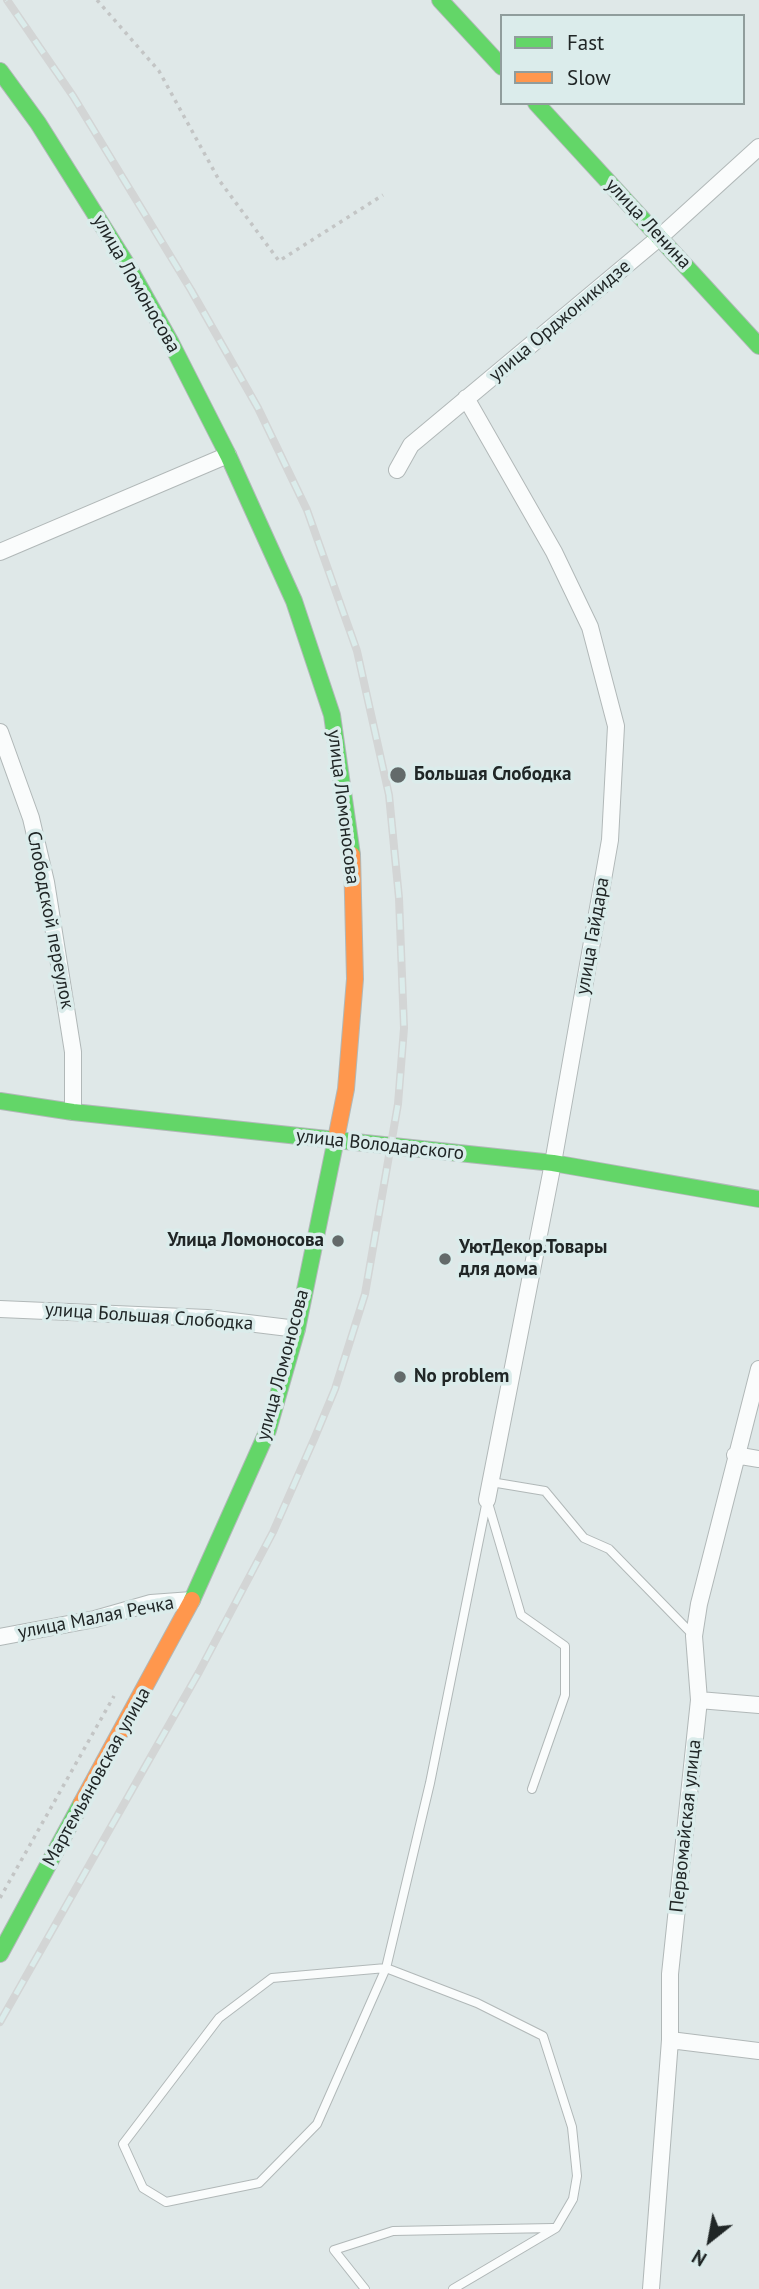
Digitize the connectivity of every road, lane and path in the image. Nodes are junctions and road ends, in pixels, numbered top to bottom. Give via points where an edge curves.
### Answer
1 (97, 0) edge
2 (440, 0) edge
3 (500, 65) edge
4 (0, 71) edge
5 (538, 105) edge
6 (759, 147) edge
7 (383, 195) dead end
8 (660, 237) junction
9 (759, 346) edge
10 (466, 398) junction
11 (228, 455) junction
12 (397, 470) dead end
13 (0, 552) edge
14 (0, 732) edge
15 (0, 1101) edge
16 (73, 1112) junction
17 (333, 1140) junction
18 (554, 1163) junction
19 (759, 1199) edge
20 (0, 1309) edge
21 (297, 1329) junction
22 (759, 1370) edge
23 (735, 1455) junction
24 (759, 1459) edge
25 (491, 1482) junction
26 (487, 1500) junction
27 (192, 1600) junction
28 (694, 1636) junction
29 (0, 1637) edge
30 (115, 1695) dead end
31 (699, 1700) junction
32 (759, 1705) edge
33 (532, 1789) dead end
34 (0, 1898) edge
35 (0, 1954) edge
36 (386, 1968) junction
37 (670, 2040) junction
38 (759, 2051) edge
39 (556, 2228) junction
40 (365, 2289) edge
41 (453, 2289) edge
42 (651, 2289) edge

1 - 7 path via 159,71 219,180 279,261
2 - 3 main road
4 - 11 main road, улица Ломоносова via 129,268
5 - 8 main road, улица Ленина
6 - 8 street, улица Орджоникидзе
8 - 9 main road, улица Ленина
8 - 10 street, улица Орджоникидзе
10 - 12 street, улица Орджоникидзе via 411,445
10 - 18 street, улица Гайдара via 555,552 590,627 616,726 610,840
11 - 13 street
11 - 17 main road, улица Ломоносова via 316,660 342,772 354,874 355,979 346,1088
14 - 16 street, Слободской переулок via 31,818 46,881 73,1052
15 - 16 main road, улица Володарского
16 - 17 main road, улица Володарского
17 - 18 main road, улица Володарского
17 - 21 main road, улица Ломоносова
18 - 19 main road, улица Володарского
18 - 25 street, улица Гайдара
20 - 21 street, улица Большая Слободка via 207,1318
21 - 27 main road, улица Ломоносова via 268,1430
22 - 23 street, Первомайская улица
23 - 24 street
23 - 28 street, Первомайская улица
25 - 26 street, улица Гайдара
25 - 28 lane via 545,1491 584,1538 609,1549
26 - 33 lane via 521,1615 565,1646 565,1695
26 - 36 lane via 430,1783
27 - 29 street, улица Малая Речка via 151,1603
27 - 35 main road, Мартемьяновская улица
28 - 31 street, Первомайская улица
30 - 34 path
31 - 32 street
31 - 37 street, Первомайская улица via 670,1974
36 - 36 lane via 317,2124 260,2183 166,2202 143,2188 123,2144 219,2018 272,1979
36 - 39 lane via 477,2003 543,2036 567,2109 577,2162 573,2199
37 - 38 street
37 - 42 street, Первомайская улица
39 - 40 lane via 393,2231 334,2250
39 - 41 lane

